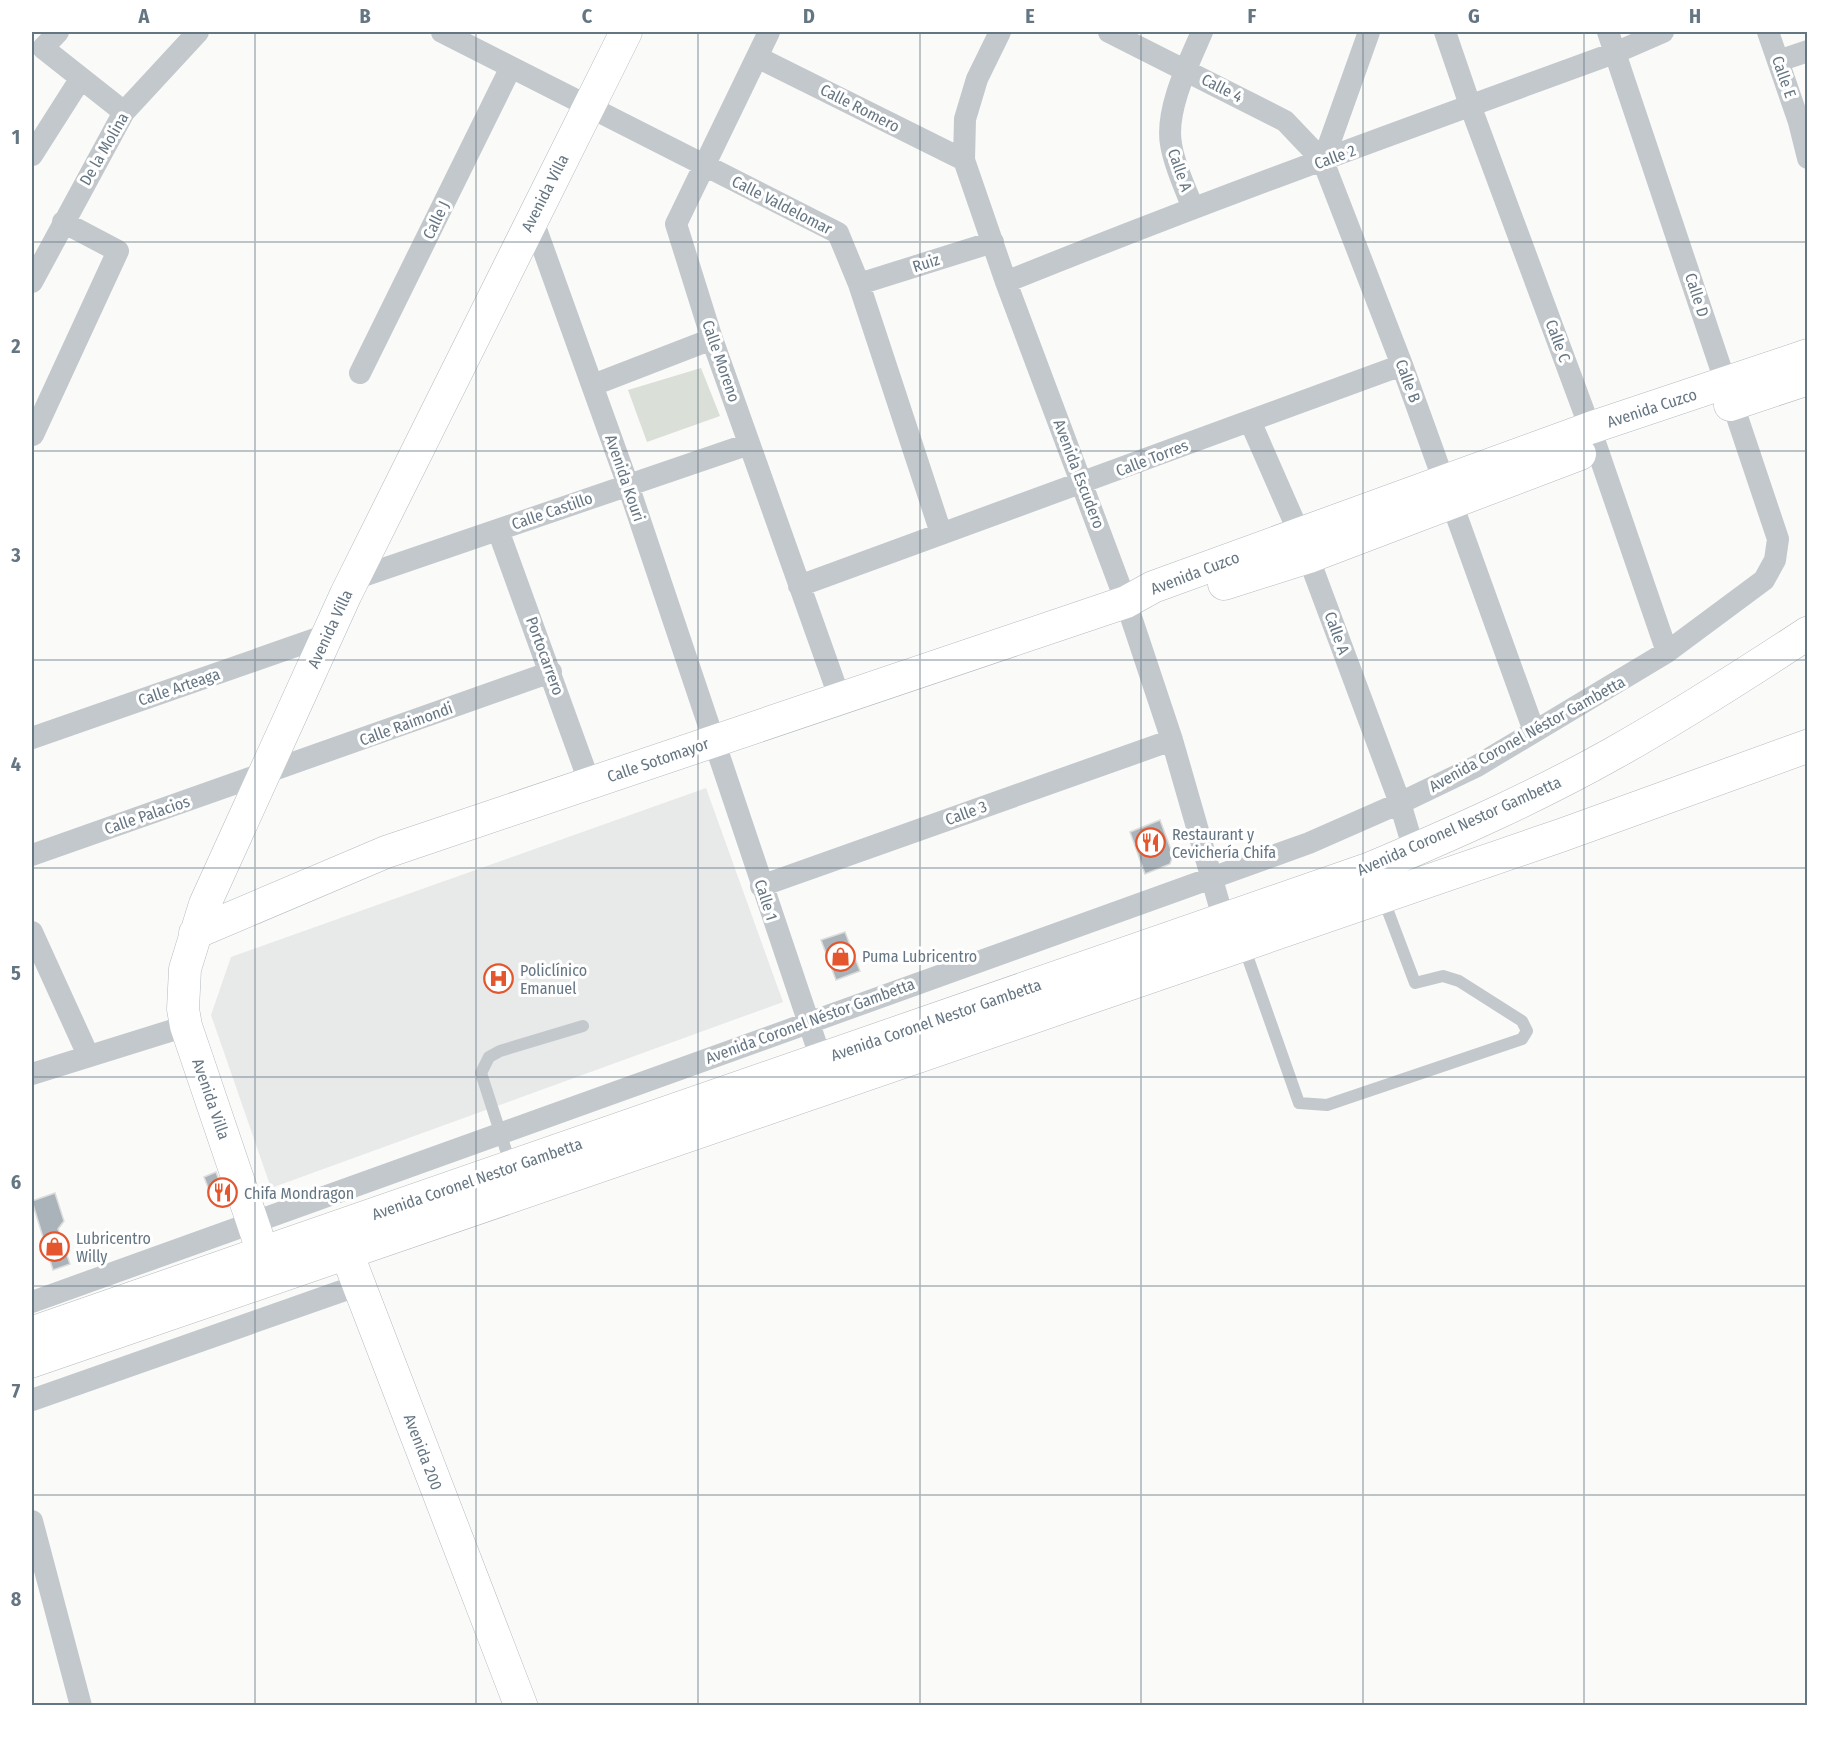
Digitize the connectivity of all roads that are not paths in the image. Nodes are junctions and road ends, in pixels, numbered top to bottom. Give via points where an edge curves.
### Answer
1 (58, 32) edge
2 (198, 32) edge
3 (442, 32) edge
4 (626, 32) edge
5 (769, 32) edge
6 (1000, 32) edge
7 (1109, 32) edge
8 (1202, 32) edge
9 (1369, 32) edge
10 (1445, 32) edge
11 (1664, 32) edge
12 (1768, 32) edge
13 (1612, 42) edge
14 (1808, 51) edge
15 (757, 57) junction
16 (1778, 61) junction
17 (511, 67) junction
18 (1185, 70) junction
19 (81, 78) junction
20 (589, 105) junction
21 (1470, 105) junction
22 (124, 112) junction
23 (32, 155) edge
24 (1808, 158) edge
25 (964, 160) junction
26 (1323, 161) junction
27 (704, 165) junction
28 (1192, 206) junction
29 (532, 218) junction
30 (63, 222) junction
31 (993, 242) junction
32 (32, 282) edge
33 (1006, 282) junction
34 (859, 284) junction
35 (712, 339) junction
36 (1808, 355) edge
37 (1402, 365) junction
38 (360, 374) dead end
39 (1808, 379) edge
40 (593, 385) junction
41 (1730, 394) junction
42 (1250, 421) junction
43 (33, 435) edge
44 (1593, 438) junction
45 (749, 444) junction
46 (1083, 483) junction
47 (628, 485) junction
48 (1448, 493) junction
49 (498, 530) junction
50 (941, 533) junction
51 (1305, 546) junction
52 (1775, 560) joint
53 (354, 579) junction
54 (799, 586) junction
55 (1126, 602) junction
56 (1808, 633) edge
57 (327, 635) junction
58 (1667, 652) junction
59 (551, 672) junction
60 (840, 699) junction
61 (1534, 731) junction
62 (32, 738) edge
63 (714, 740) junction
64 (1172, 740) junction
65 (1808, 746) edge
66 (262, 776) junction
67 (590, 784) junction
68 (1400, 803) junction
69 (1414, 850) junction
70 (32, 855) edge
71 (1212, 879) junction
72 (761, 886) junction
73 (1382, 896) junction
74 (1233, 932) junction
75 (195, 933) junction
76 (34, 947) edge
77 (806, 1022) junction
78 (186, 1026) junction
79 (583, 1026) dead end
80 (88, 1055) junction
81 (821, 1059) junction
82 (32, 1074) edge
83 (500, 1134) junction
84 (512, 1167) junction
85 (325, 1198) junction
86 (253, 1222) junction
87 (342, 1240) junction
88 (263, 1253) junction
89 (358, 1285) junction
90 (32, 1302) edge
91 (32, 1333) edge
92 (32, 1361) edge
93 (32, 1400) edge
94 (32, 1521) edge
95 (81, 1706) edge
96 (521, 1706) edge

1 - 19 street via 43,48
2 - 22 street, De la Molina
3 - 17 street, Calle Valdelomar
4 - 20 street, Avenida Villa
5 - 15 street, Calle Moreno
6 - 25 street, Avenida Escudero via 977,79 965,119
7 - 18 street, Calle 4
8 - 18 street, Calle A
9 - 26 street
10 - 21 street, Calle C
11 - 13 street, Calle 2
12 - 16 street, Calle E
13 - 21 street, Calle 2
13 - 41 street, Calle D
14 - 16 street
15 - 25 street, Calle Romero
15 - 27 street, Calle Moreno
16 - 24 street, Calle E
17 - 20 street, Calle Valdelomar
17 - 38 street, Calle J
18 - 26 street, Calle 4 via 1285,120
18 - 28 street, Calle A via 1170,124 1171,145
19 - 22 street
19 - 23 street
20 - 27 street, Calle Valdelomar
20 - 29 street, Avenida Villa
21 - 26 street, Calle 2
21 - 44 street, Calle C
22 - 30 street, De la Molina
25 - 31 street, Avenida Escudero
26 - 28 street, Calle 2
26 - 37 street, Calle B
27 - 34 street, Calle Valdelomar via 838,234
27 - 35 street, Calle Moreno via 676,224
28 - 33 street, Calle 2
29 - 40 street, Avenida Kouri
29 - 53 street, Avenida Villa
30 - 32 street, De la Molina
30 - 43 street via 118,251
31 - 33 street, Avenida Escudero
31 - 34 street, Ruiz
33 - 46 street, Avenida Escudero
34 - 50 street, Calle Valdelomar
35 - 40 street
35 - 45 street, Calle Moreno
36 - 41 street, Avenida Cuzco
37 - 42 street, Calle Torres
37 - 48 street, Calle B
39 - 41 street, Avenida Cuzco
40 - 47 street, Avenida Kouri
41 - 44 street, Avenida Cuzco
41 - 52 street, Calle D via 1778,538
42 - 46 street, Calle Torres
42 - 51 street, Calle A
44 - 48 street, Avenida Cuzco
44 - 58 street, Calle C
45 - 47 street, Calle Castillo
45 - 54 street, Calle Moreno
46 - 50 street, Calle Torres
46 - 55 street, Avenida Escudero
47 - 49 street, Calle Castillo
47 - 63 street, Avenida Kouri
48 - 51 street, Avenida Cuzco
48 - 61 street, Calle B
49 - 53 street, Calle Castillo
49 - 59 street, Portocarrero
50 - 54 street, Calle Torres
51 - 55 street, Avenida Cuzco via 1161,602
51 - 68 street, Calle A
52 - 58 street, Avenida Coronel Néstor Gambetta via 1764,580
53 - 57 street, Avenida Villa
54 - 60 street, Calle Moreno
55 - 60 street, Calle Sotomayor
55 - 64 street, Avenida Escudero
56 - 69 main road, Avenida Coronel Nestor Gambetta via 1612,754
57 - 62 street, Calle Arteaga
57 - 66 street, Avenida Villa
58 - 61 street, Avenida Coronel Néstor Gambetta
59 - 66 street, Calle Raimondi
59 - 67 street, Portocarrero
60 - 63 street, Calle Sotomayor
61 - 68 street, Avenida Coronel Néstor Gambetta via 1477,766
63 - 67 street, Calle Sotomayor
63 - 72 street, Calle 1
64 - 71 street, Avenida Escudero
64 - 72 street, Calle 3
65 - 73 main road, Avenida Coronel Nestor Gambetta
66 - 70 street, Calle Palacios
66 - 75 street, Avenida Villa
67 - 75 street, Calle Sotomayor via 386,852
68 - 69 street, Calle A
68 - 71 street, Avenida Coronel Néstor Gambetta
69 - 74 main road, Avenida Coronel Nestor Gambetta
71 - 74 street, Avenida Escudero
71 - 77 street, Avenida Coronel Néstor Gambetta
72 - 77 street, Calle 1
73 - 74 main road, Avenida Coronel Nestor Gambetta
73 - 74 lane via 1415,983 1443,976 1459,981 1522,1021 1527,1031 1522,1039 1327,1105 1299,1103
74 - 81 main road, Avenida Coronel Nestor Gambetta
74 - 87 main road, Avenida Coronel Nestor Gambetta
75 - 78 street, Avenida Villa via 183,984
76 - 80 street
77 - 81 street, Calle 1
77 - 83 street, Avenida Coronel Néstor Gambetta
78 - 80 street
78 - 86 street, Avenida Villa
79 - 83 lane via 500,1051 483,1064 481,1073
80 - 82 street
81 - 84 main road, Avenida Coronel Nestor Gambetta
83 - 84 lane
83 - 85 street, Avenida Coronel Néstor Gambetta
84 - 87 main road, Avenida Coronel Nestor Gambetta
85 - 86 street, Avenida Coronel Néstor Gambetta
85 - 87 street, Avenida 200
86 - 88 street, Avenida Villa
86 - 90 street, Avenida Coronel Néstor Gambetta
87 - 88 main road, Avenida Coronel Nestor Gambetta
87 - 89 main road, Avenida 200
87 - 92 main road, Avenida Coronel Nestor Gambetta
88 - 91 main road, Avenida Coronel Nestor Gambetta
89 - 93 street
89 - 96 main road, Avenida 200
94 - 95 street

